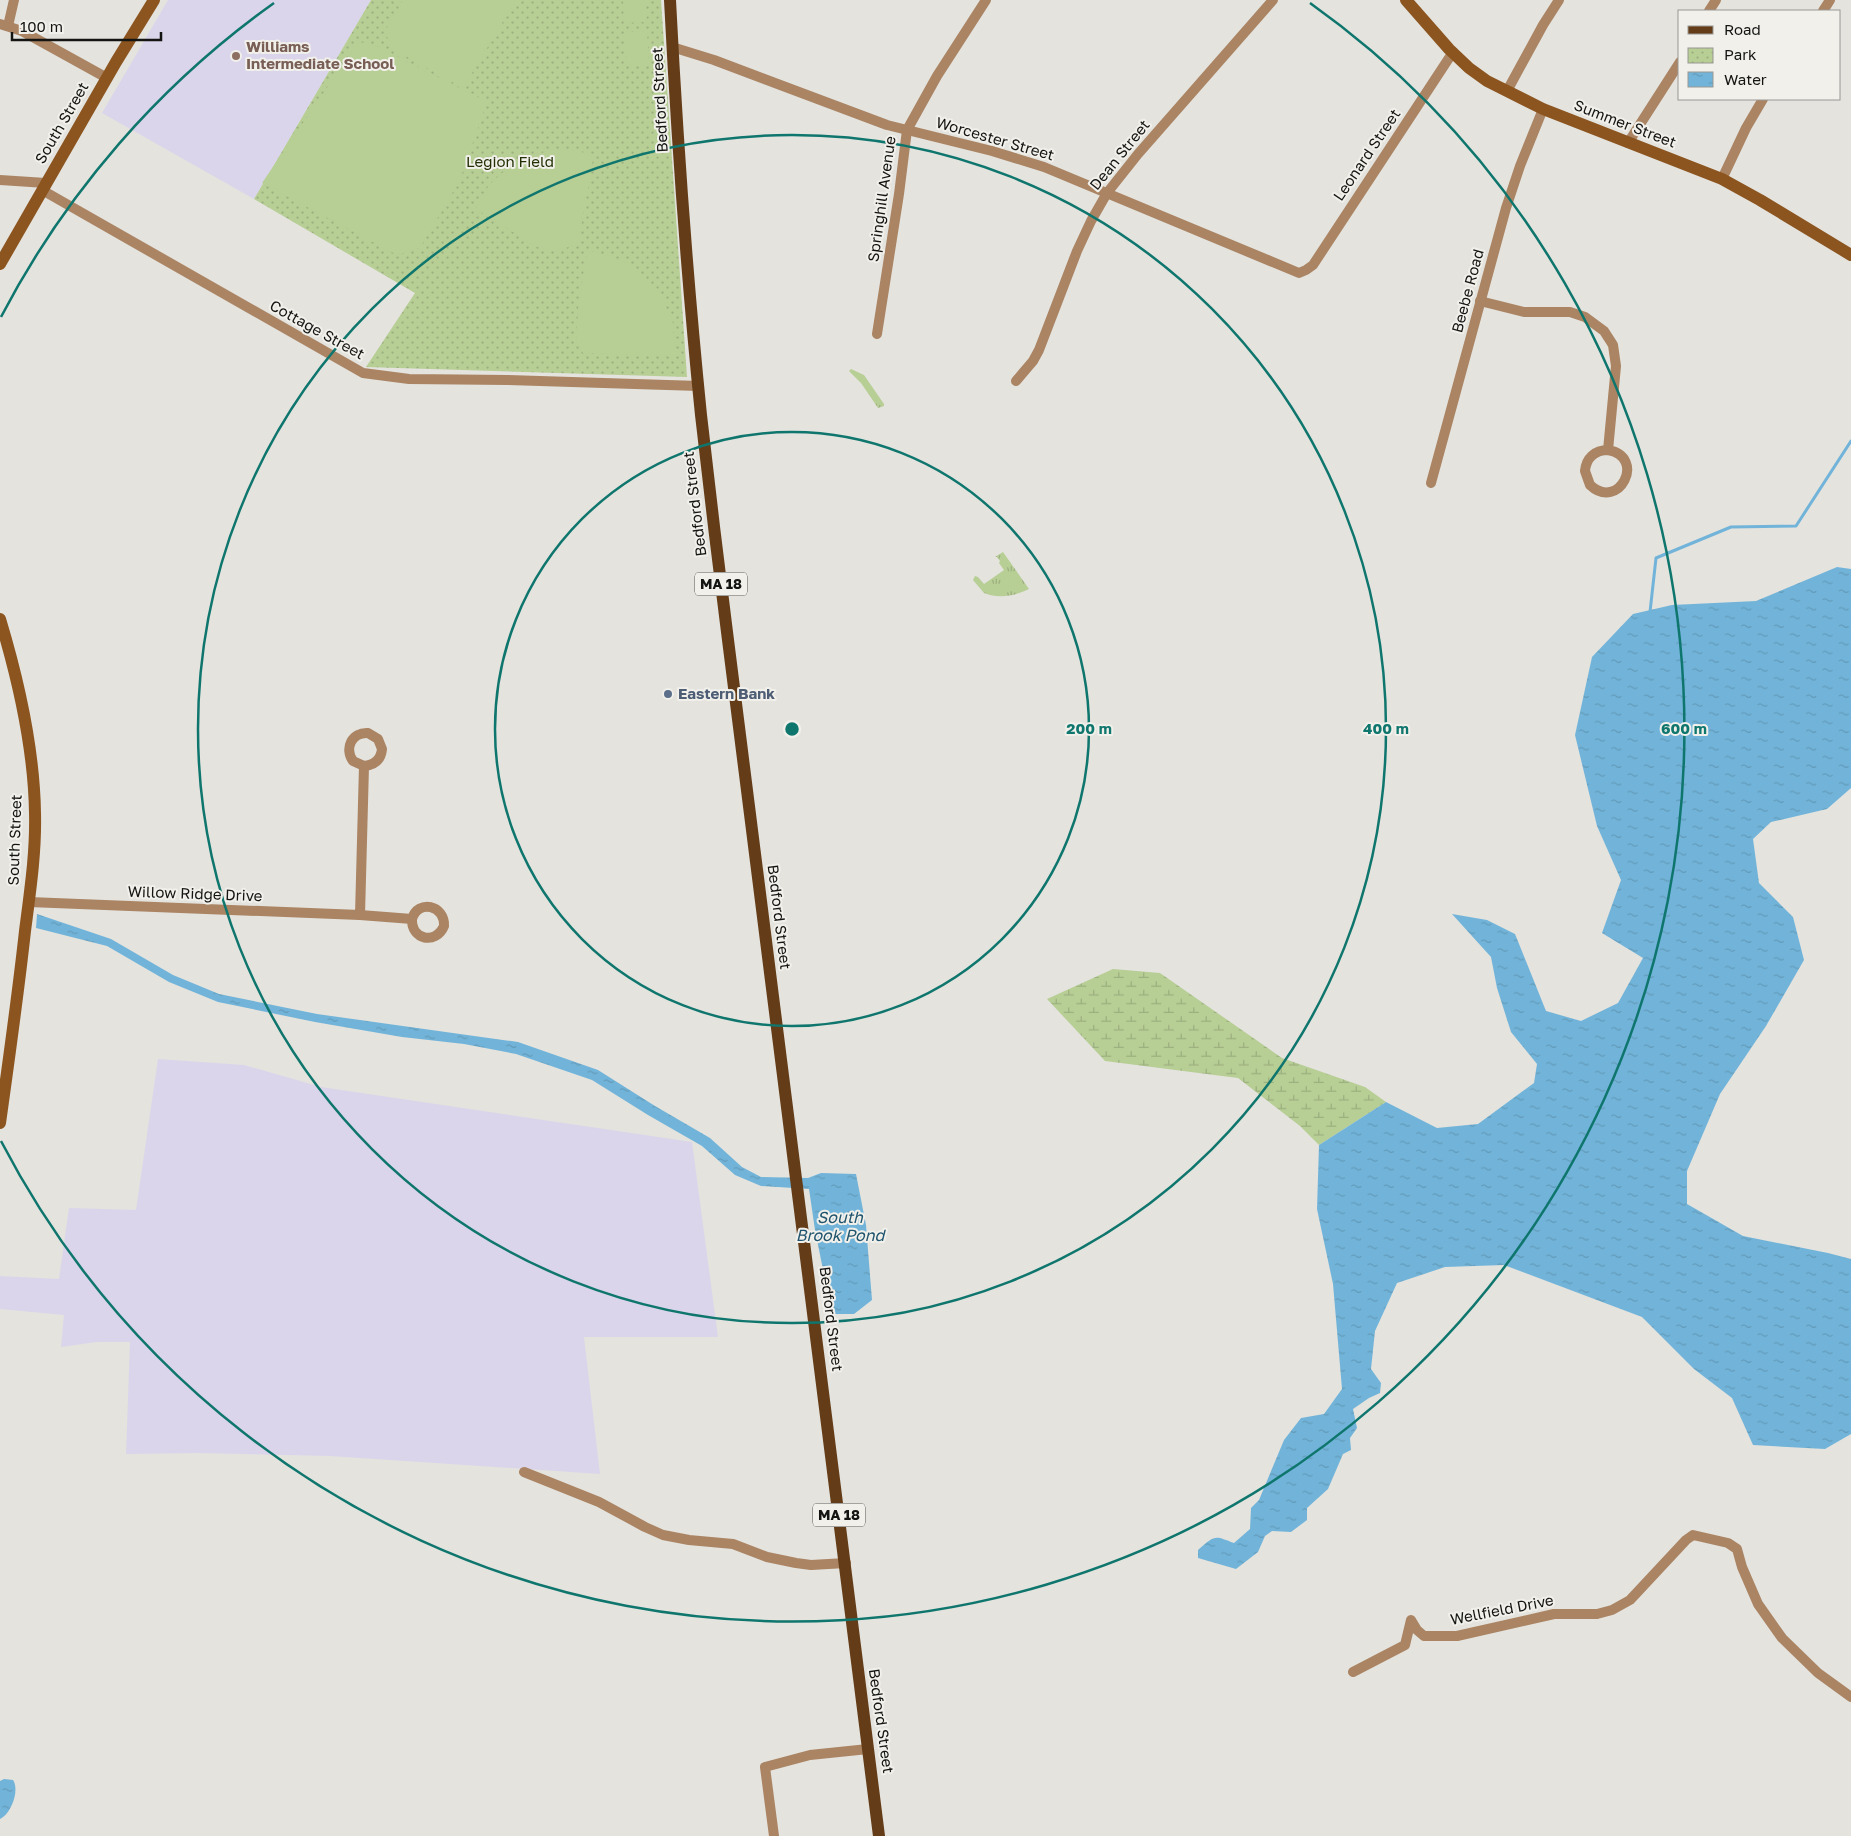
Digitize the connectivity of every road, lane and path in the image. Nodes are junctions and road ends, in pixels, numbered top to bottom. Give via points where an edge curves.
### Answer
1 (14, 0) edge
2 (154, 0) edge
3 (670, 0) edge
4 (986, 0) edge
5 (1274, 0) edge
6 (1406, 0) edge
7 (1559, 0) edge
8 (4, 25) edge
9 (672, 47) junction
10 (1452, 52) junction
11 (1678, 65) edge
12 (107, 78) junction
13 (1507, 91) junction
14 (1762, 100) edge
15 (1543, 109) junction
16 (907, 130) junction
17 (1628, 142) junction
18 (1722, 179) junction
19 (0, 180) edge
20 (44, 187) junction
21 (1107, 193) junction
22 (1851, 255) edge
23 (0, 264) edge
24 (1304, 272) joint
25 (1480, 301) junction
26 (877, 334) dead end
27 (1016, 381) dead end
28 (699, 386) junction
29 (1608, 450) junction
30 (1430, 483) dead end
31 (0, 619) edge
32 (364, 766) dead end
33 (28, 902) junction
34 (360, 915) junction
35 (412, 919) dead end
36 (0, 1123) edge
37 (524, 1472) dead end
38 (846, 1563) junction
39 (1353, 1672) dead end
40 (1851, 1697) edge
41 (868, 1749) junction
42 (774, 1836) edge
43 (879, 1836) edge

1 - 8 street
2 - 12 street, South Street
3 - 9 main road, Bedford Street / MA 18
4 - 16 street, Springhill Avenue
5 - 21 street, Dean Street
6 - 10 street, Summer Street
7 - 13 street
8 - 12 street
9 - 16 street, Worcester Street
9 - 28 main road, Bedford Street / MA 18
10 - 13 street, Summer Street via 1477,75
10 - 24 street, Leonard Street via 1313,265
11 - 17 street
12 - 20 street, South Street
13 - 15 street, Summer Street
14 - 18 street
15 - 17 street, Summer Street
15 - 25 street, Beebe Road via 1513,187
16 - 21 street, Worcester Street via 1018,158
16 - 26 street, Springhill Avenue
17 - 18 street, Summer Street
18 - 22 street, Summer Street
19 - 20 street
20 - 23 street, South Street
20 - 28 street, Cottage Street via 363,373 409,379
21 - 24 street, Worcester Street via 1294,272
21 - 27 street, Dean Street via 1077,251 1039,350
25 - 29 street via 1524,312 1570,312 1585,317 1604,331 1613,345 1616,366
25 - 30 street, Beebe Road
28 - 38 main road, Bedford Street / MA 18 via 727,632
29 - 29 street via 1617,452 1624,459 1627,473 1617,489 1603,492 1587,480 1585,466 1594,454
31 - 33 street, South Street via 20,693 33,774 35,834
32 - 34 street
33 - 34 street, Willow Ridge Drive
33 - 36 street, South Street
34 - 35 street, Willow Ridge Drive
37 - 38 street via 599,1502 663,1535 733,1544 796,1564
38 - 41 main road, Bedford Street / MA 18
39 - 40 street, Wellfield Drive via 1405,1645 1411,1620 1424,1636 1458,1636 1554,1614 1597,1614 1612,1610 1630,1600 1693,1535 1728,1543 1737,1549 1758,1604 1777,1631 1800,1656
41 - 42 street via 810,1755 765,1766
41 - 43 main road, Bedford Street / MA 18

